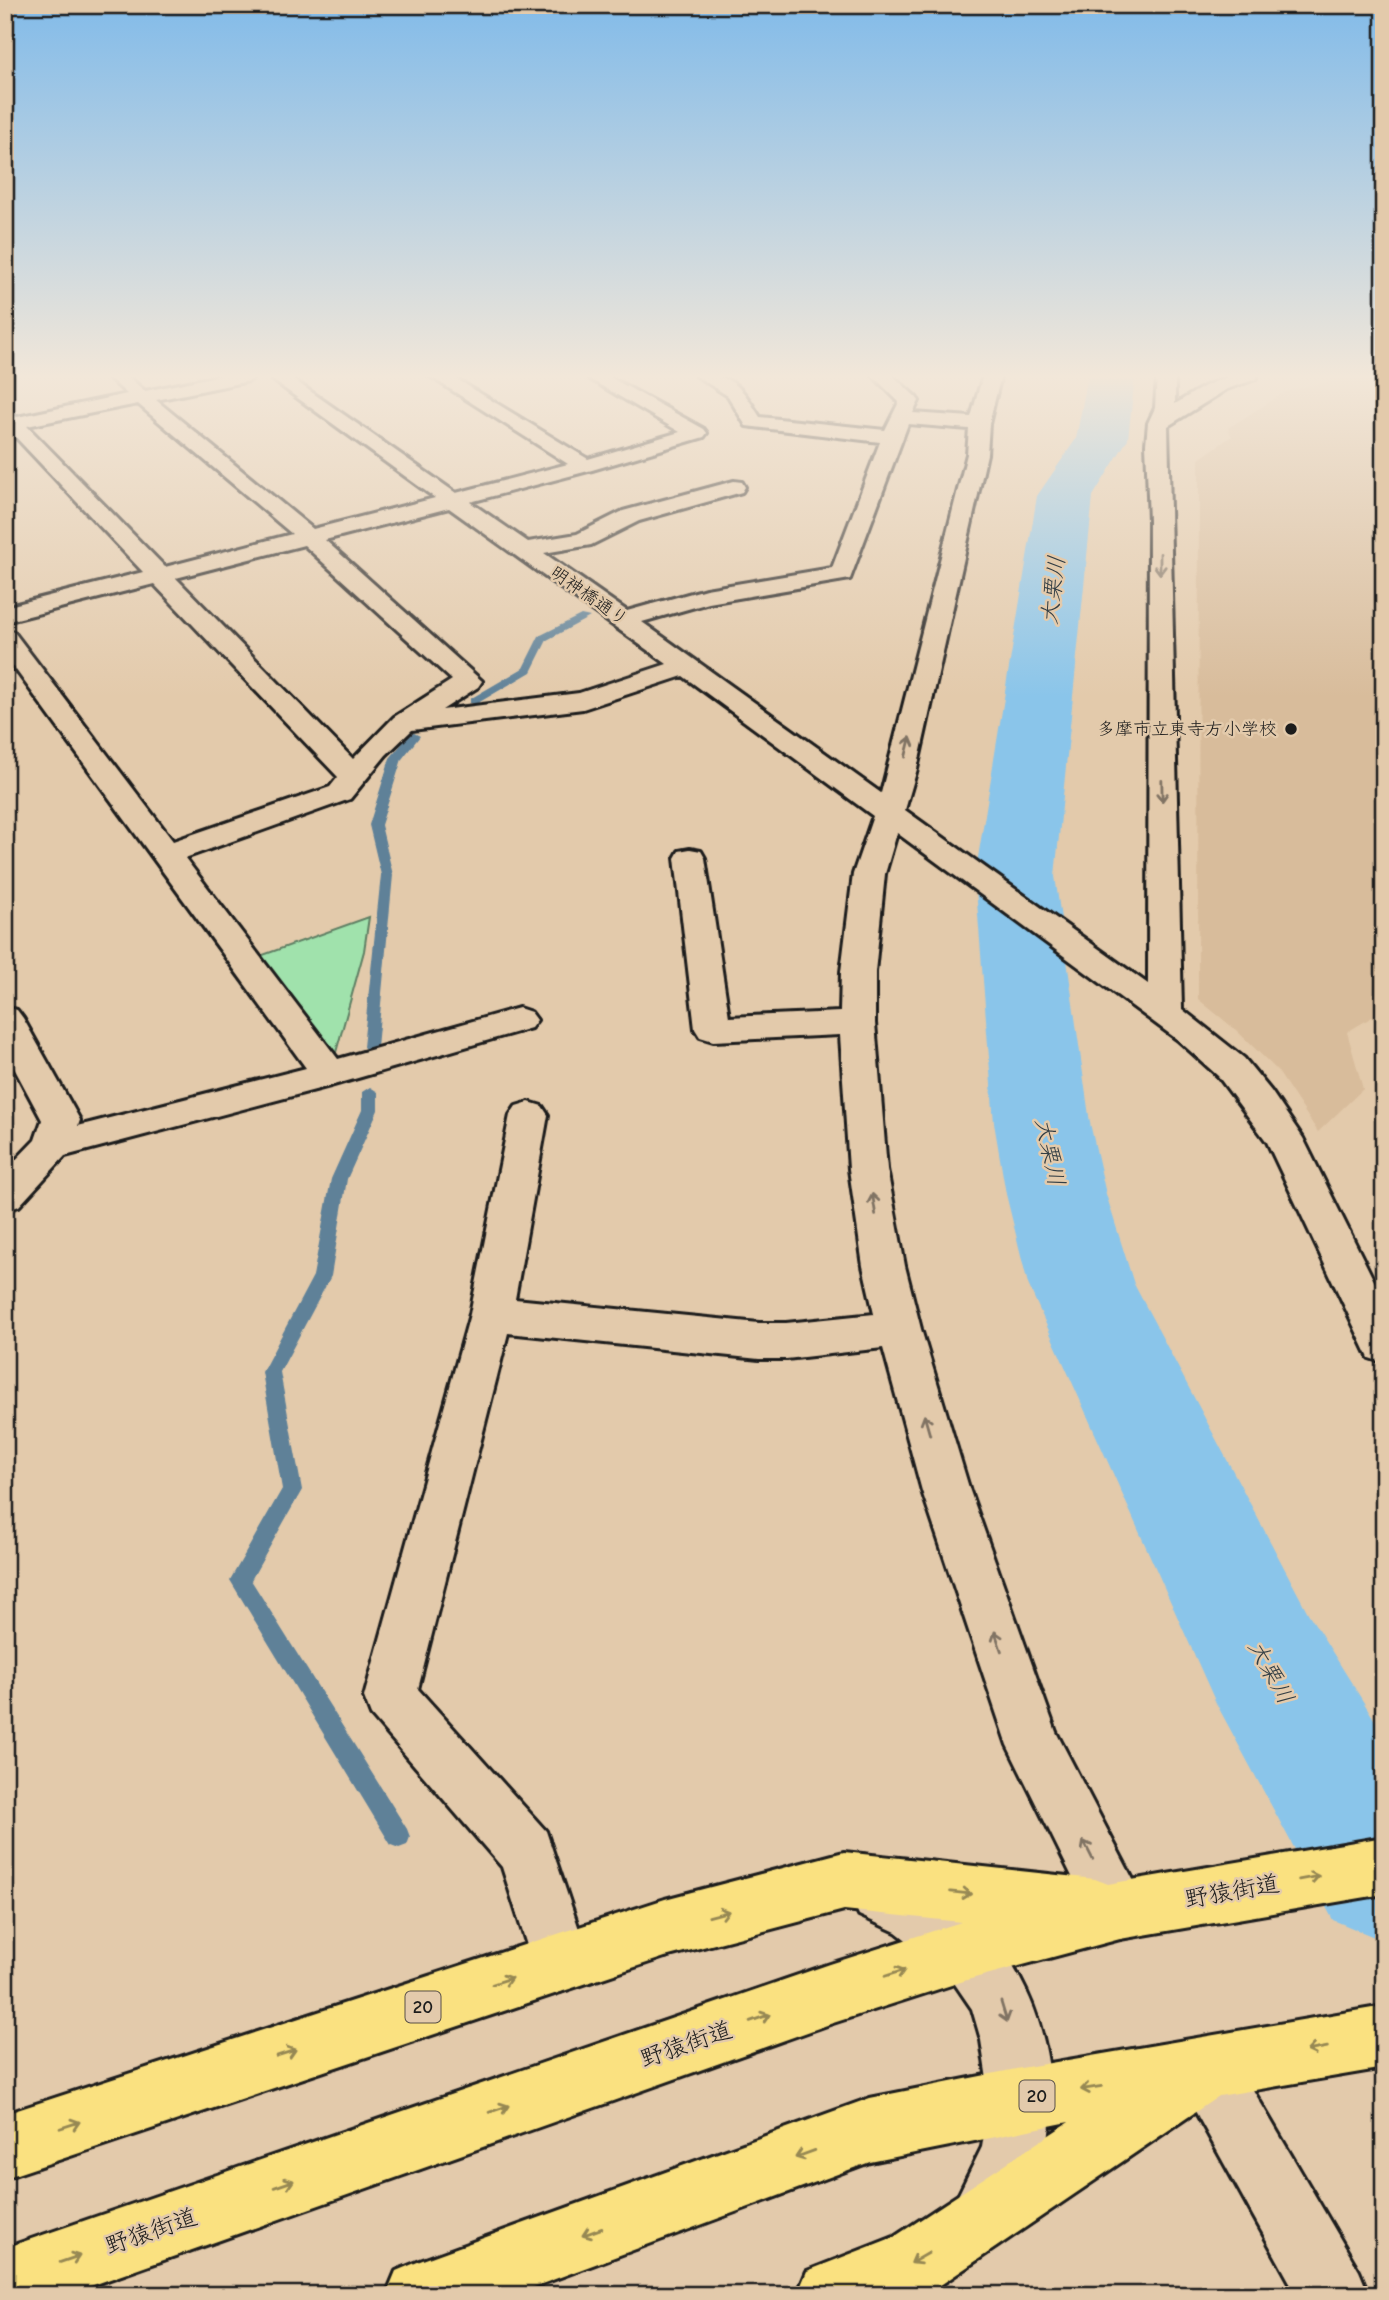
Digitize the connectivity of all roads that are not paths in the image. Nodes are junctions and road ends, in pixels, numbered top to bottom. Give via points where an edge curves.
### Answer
1 (68, 482) edge
2 (243, 482) edge
3 (428, 482) edge
4 (522, 482) edge
5 (876, 482) edge
6 (970, 482) edge
7 (1158, 482) edge
8 (734, 486) dead end
9 (453, 500) junction
10 (309, 537) junction
11 (523, 550) junction
12 (159, 576) junction
13 (5, 615) edge
14 (623, 620) junction
15 (5, 637) edge
16 (686, 666) junction
17 (404, 723) junction
18 (353, 776) junction
19 (893, 816) junction
20 (166, 854) junction
21 (690, 858) dead end
22 (1159, 1007) junction
23 (5, 1018) edge
24 (519, 1020) dead end
25 (857, 1023) junction
26 (330, 1074) junction
27 (529, 1115) dead end
28 (52, 1146) junction
29 (7, 1192) edge
30 (491, 1314) junction
31 (899, 1329) junction
32 (1384, 1345) edge
33 (1384, 1865) edge
34 (844, 1881) junction
35 (1132, 1908) junction
36 (967, 1950) junction
37 (561, 1962) junction
38 (1384, 2037) edge
39 (1218, 2067) junction
40 (1021, 2099) junction
41 (5, 2146) edge
42 (977, 2222) junction
43 (5, 2281) edge
44 (420, 2295) edge
45 (831, 2295) edge
46 (1335, 2295) edge

1 - 12 street
2 - 10 street
3 - 9 street, 明神橋通り
4 - 9 street
5 - 14 street via 842,574 706,596
19 -> 6 street
7 -> 22 street
8 - 11 street via 631,516 583,540
9 - 10 street
9 - 11 street, 明神橋通り
10 - 12 street
10 - 17 street via 469,681
11 - 14 street, 明神橋通り
12 - 13 street
12 - 18 street
14 - 16 street, 明神橋通り
15 - 20 street
16 - 17 street via 583,701
16 - 19 street, 明神橋通り
17 - 18 street
18 - 20 street via 340,793
19 - 22 street, 明神橋通り
19 - 25 street via 869,874
20 - 26 street
21 - 25 street via 713,1029
22 - 32 street, 明神橋通り via 1231,1067 1284,1138
23 - 28 street via 61,1119
24 - 26 street
31 -> 25 street via 868,1169
26 - 28 street
27 - 30 street
28 - 29 street
30 - 31 street via 759,1341
30 - 37 street via 390,1697 527,1852
35 -> 31 street via 1034,1745 946,1491
35 -> 33 main road, 野猿街道 / 20
34 -> 35 main road, 20
34 - 36 street via 917,1911
37 -> 34 main road, 20 via 665,1928
35 - 36 main road, 野猿街道 / 20
36 -> 40 street via 998,1994 1012,2040
43 -> 36 main road, 野猿街道 / 20
41 -> 37 main road, 20
38 -> 39 main road, 20
39 -> 40 main road, 20
39 - 42 main road, 20
39 - 46 street
40 - 42 street via 1013,2154
40 -> 44 main road, 20 via 870,2130
42 -> 45 main road, 20 via 915,2262

